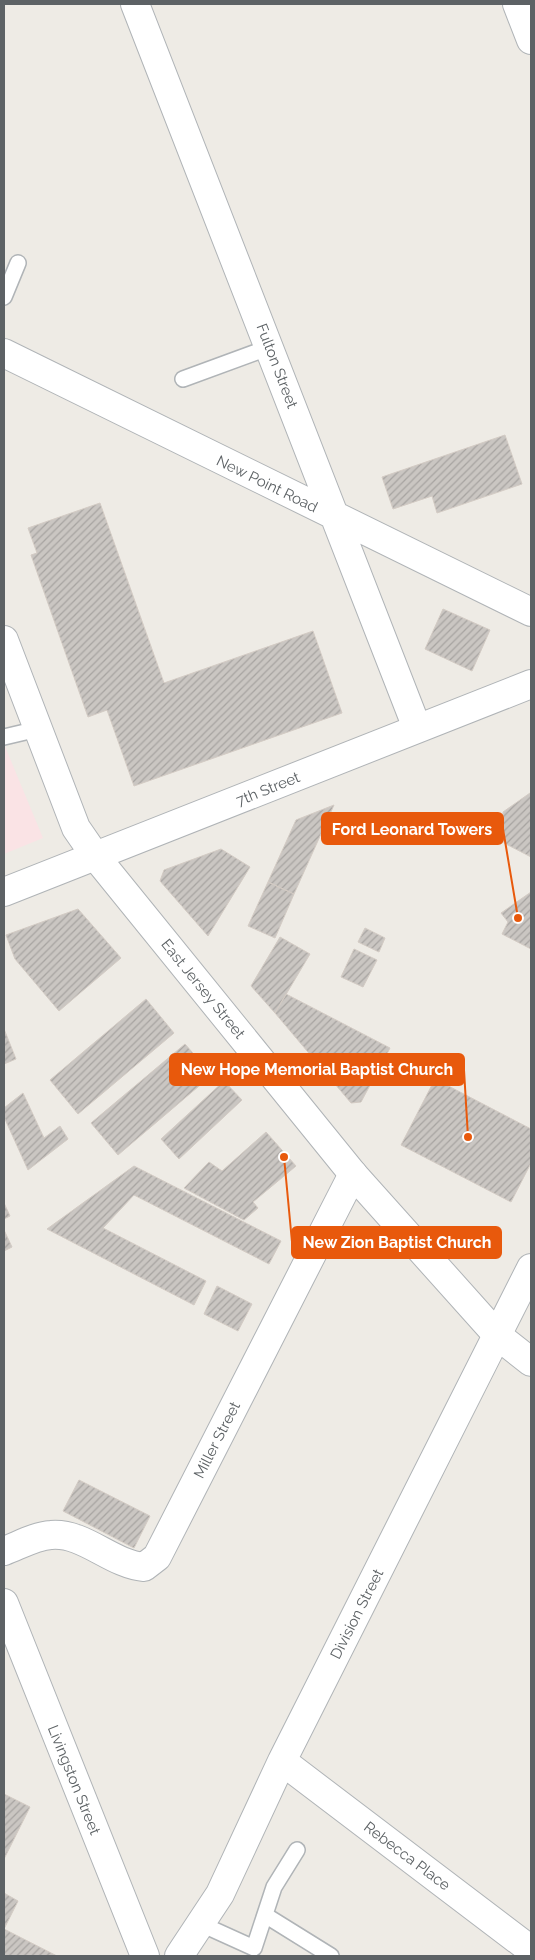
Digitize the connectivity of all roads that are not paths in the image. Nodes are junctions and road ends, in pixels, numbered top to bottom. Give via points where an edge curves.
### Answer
1 (136, 4) edge
2 (517, 4) edge
3 (531, 40) edge
4 (18, 263) dead end
5 (4, 298) edge
6 (270, 347) junction
7 (4, 354) edge
8 (183, 379) dead end
9 (337, 518) junction
10 (531, 612) edge
11 (4, 640) edge
12 (531, 684) edge
13 (417, 728) junction
14 (38, 730) junction
15 (4, 737) edge
16 (96, 858) junction
17 (4, 892) edge
18 (354, 1174) junction
19 (531, 1268) edge
20 (498, 1336) junction
21 (531, 1362) edge
22 (4, 1552) edge
23 (4, 1603) edge
24 (282, 1762) junction
25 (297, 1850) dead end
26 (265, 1915) junction
27 (201, 1924) junction
28 (531, 1950) edge
29 (145, 1956) edge
30 (179, 1956) edge
31 (331, 1956) edge

1 - 6 street, Fulton Street
2 - 3 street
4 - 5 lane
6 - 8 lane
6 - 9 street, Fulton Street
7 - 9 street, New Point Road
9 - 10 street, New Point Road
9 - 13 street, Fulton Street
11 - 14 street, East Jersey Street
12 - 13 street, 7th Street
13 - 16 street, 7th Street
14 - 15 lane
14 - 16 street, East Jersey Street via 76,828
16 - 17 street, 7th Street
16 - 18 street, East Jersey Street
18 - 20 street, East Jersey Street
18 - 22 street, Miller Street via 157,1557 144,1566 130,1566 66,1535 49,1535
19 - 20 street, Division Street
20 - 21 street, East Jersey Street
20 - 24 street, Division Street
23 - 29 street, Livingston Street
24 - 27 street, Division Street via 220,1894
24 - 28 street, Rebecca Place
25 - 26 lane via 274,1887
26 - 27 lane via 254,1948
26 - 31 lane
27 - 30 street, Division Street

